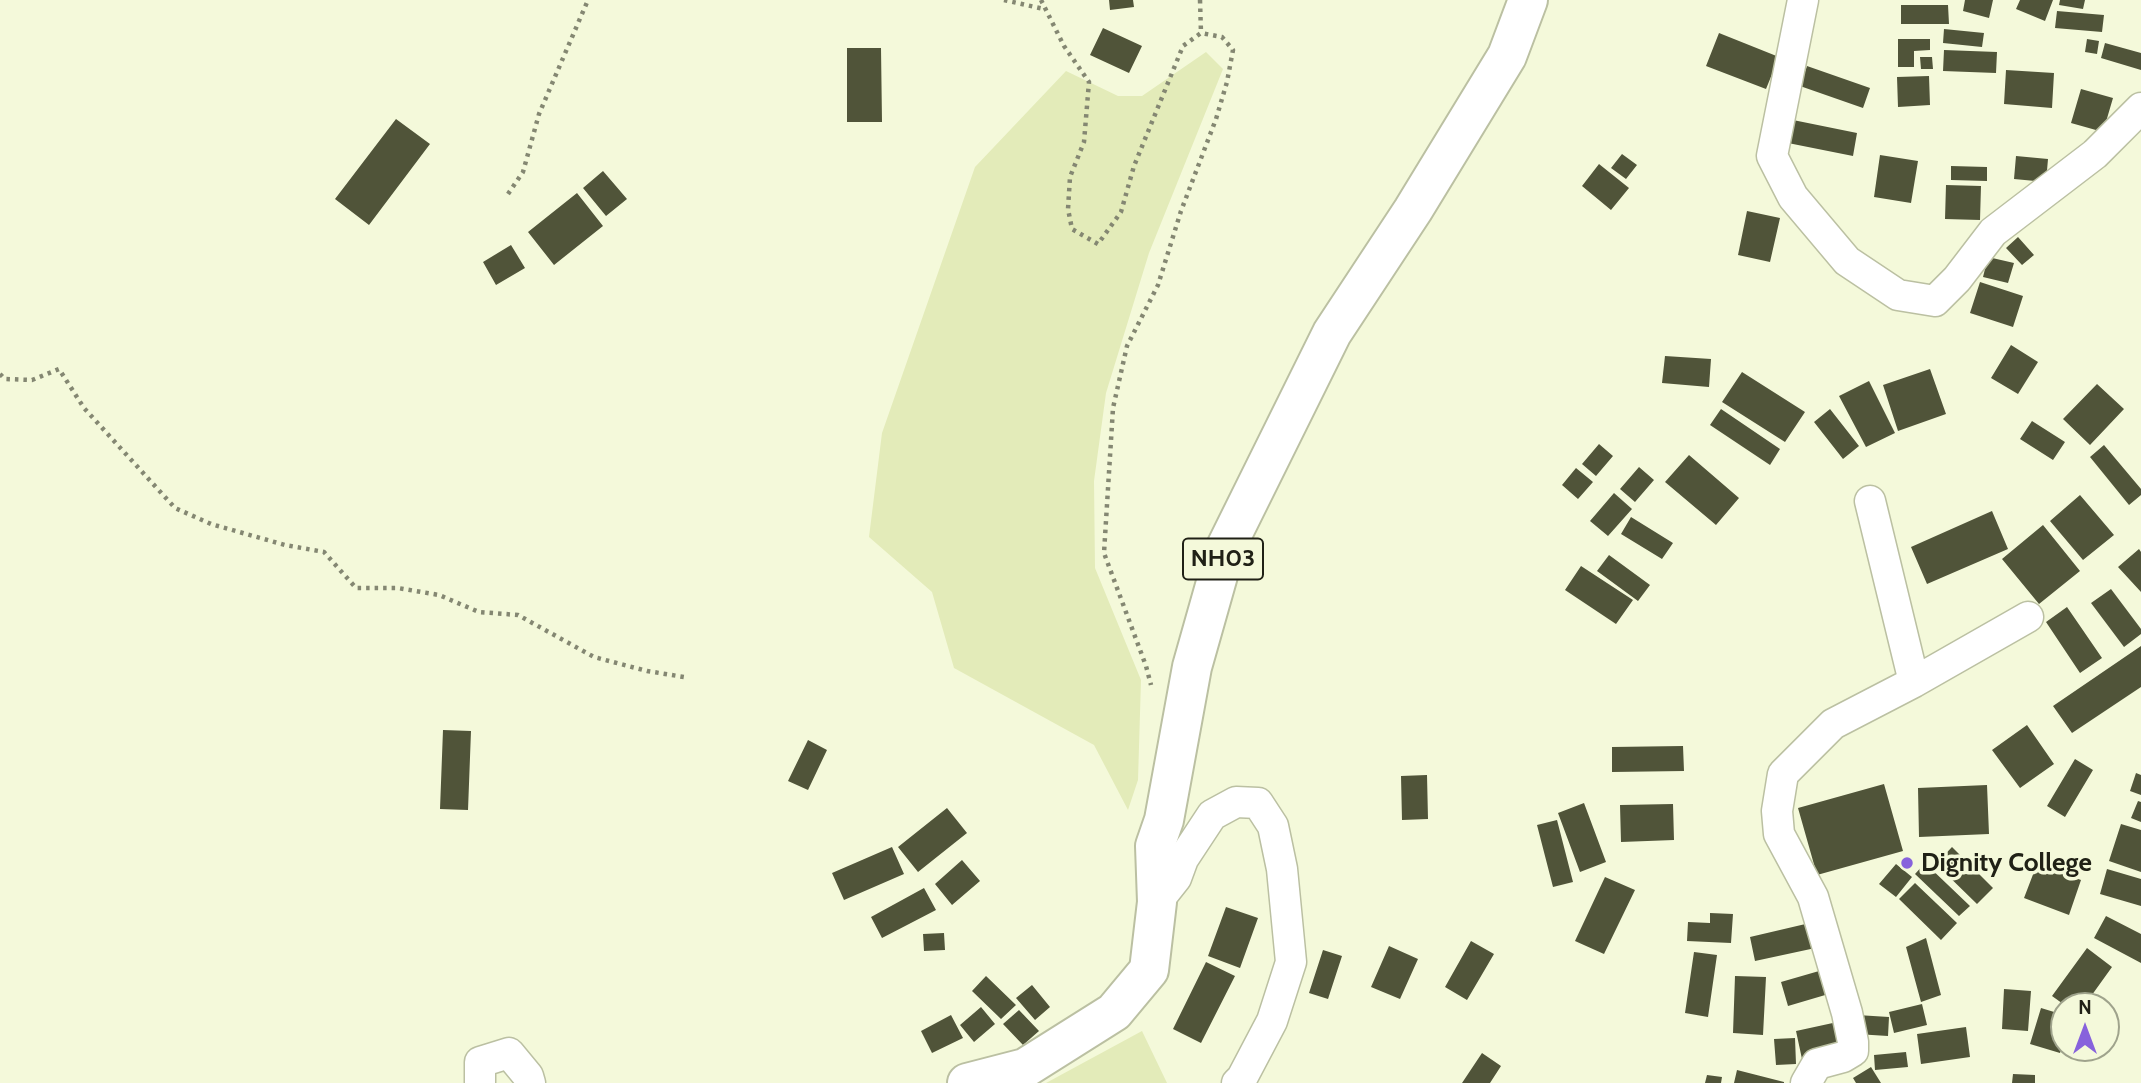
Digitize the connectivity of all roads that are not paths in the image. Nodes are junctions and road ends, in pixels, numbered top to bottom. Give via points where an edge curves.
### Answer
1 (1528, 0) edge
2 (1802, 0) edge
3 (2141, 108) edge
4 (1870, 500) dead end
5 (2028, 617) dead end
6 (1914, 682) junction
7 (1157, 902) junction
8 (480, 1083) edge
9 (530, 1083) edge
10 (967, 1083) edge
11 (1237, 1083) edge
12 (1806, 1083) edge

1 - 7 main road, NH03 via 1507,55 1332,333 1226,547 1192,667 1164,820 1155,846
2 - 3 street via 1772,156 1793,197 1847,261 1898,295 1935,301 1993,232 2095,154
4 - 6 street
5 - 6 street
6 - 12 street via 1833,724 1783,774 1777,811 1779,834 1813,897 1853,1042 1853,1051 1817,1064
7 - 10 main road, NH03 via 1149,970 1114,1012 1025,1068
7 - 11 street via 1212,815 1236,802 1258,803 1273,825 1291,962 1272,1021
8 - 9 street via 480,1062 509,1053

